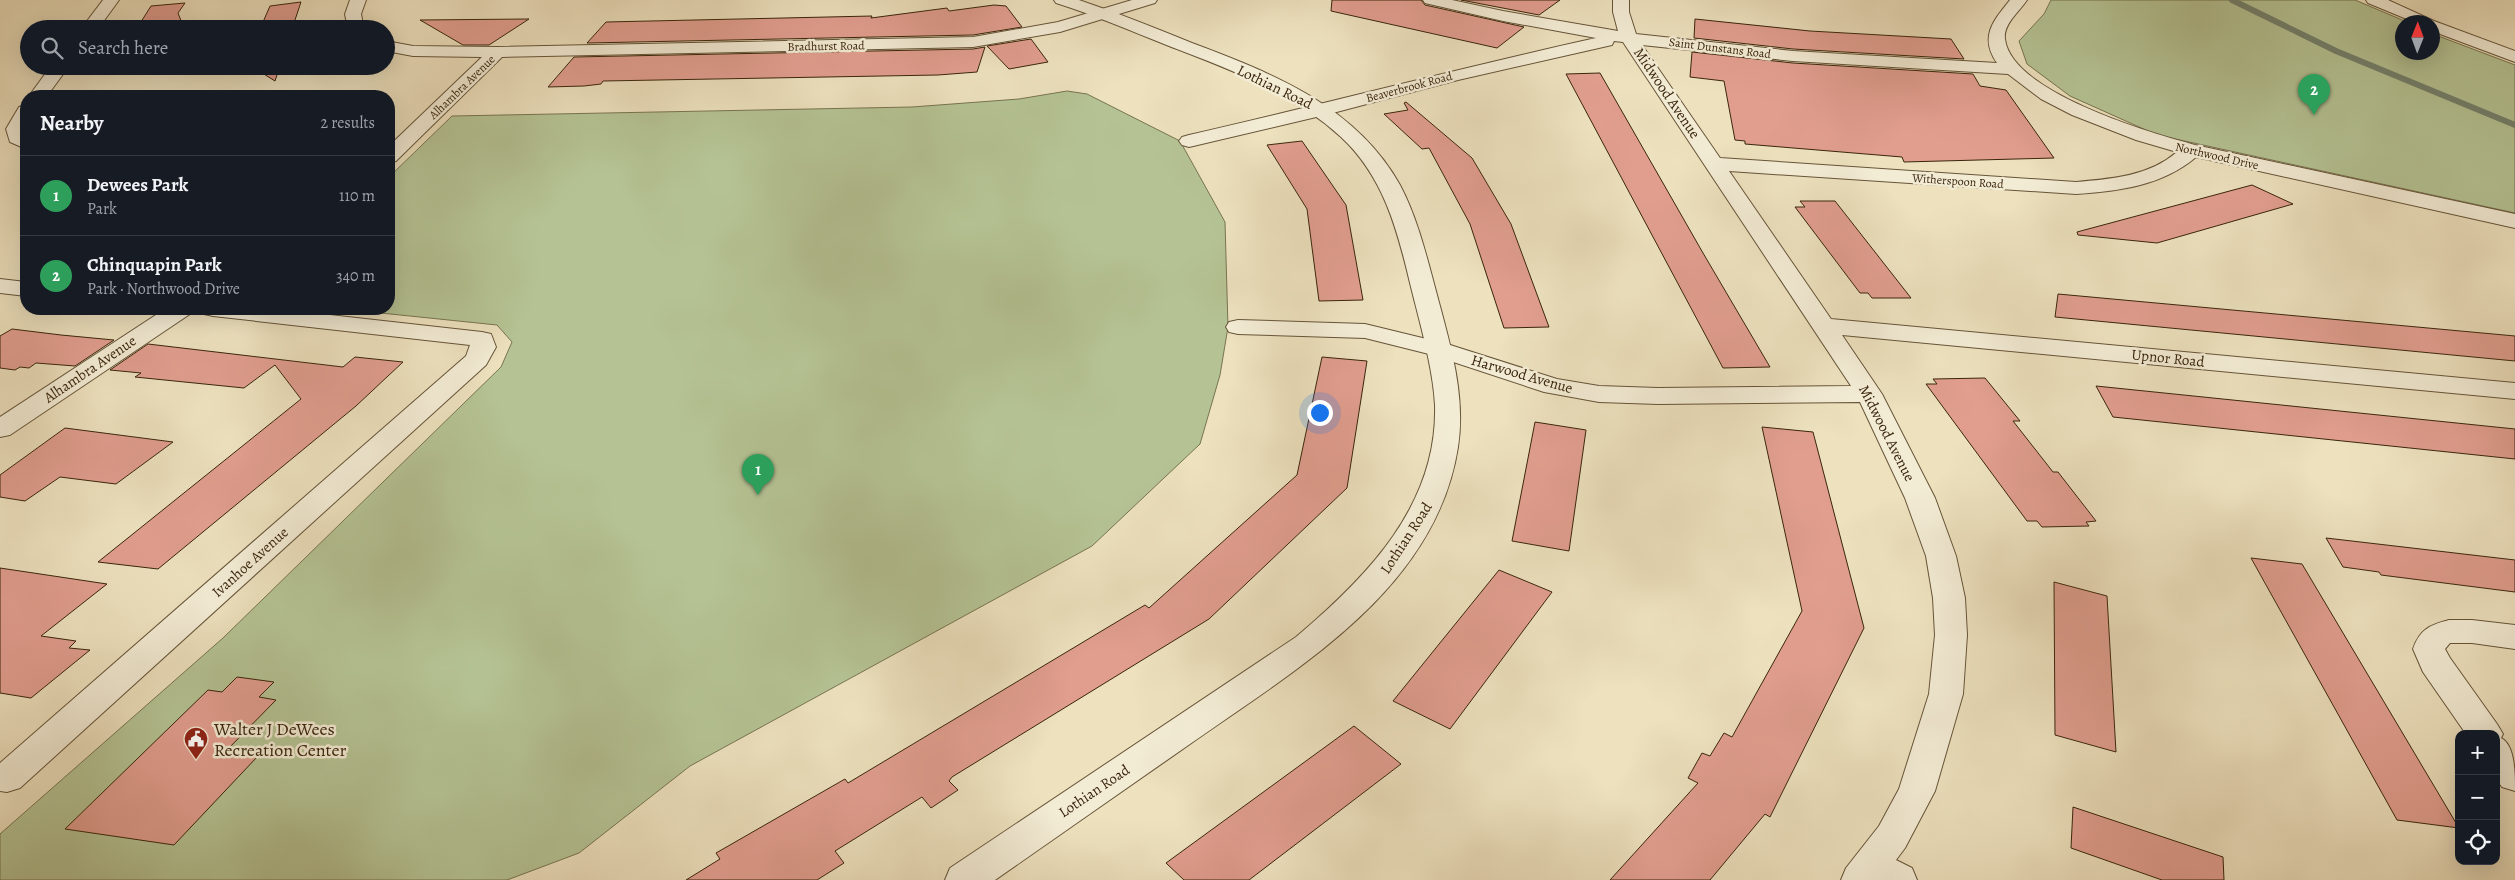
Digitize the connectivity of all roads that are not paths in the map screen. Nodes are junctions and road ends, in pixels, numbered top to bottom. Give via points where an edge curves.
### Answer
1 (111, 0) edge
2 (358, 0) edge
3 (1062, 0) edge
4 (1149, 0) edge
5 (1431, 0) edge
6 (1621, 0) edge
7 (2019, 0) edge
8 (2374, 0) edge
9 (1103, 14) junction
10 (2410, 15) edge
11 (96, 20) edge
12 (353, 20) edge
13 (2440, 28) edge
14 (1628, 37) junction
15 (395, 48) edge
16 (497, 52) junction
17 (2515, 57) edge
18 (2013, 70) junction
19 (53, 75) edge
20 (42, 90) edge
21 (1322, 110) junction
22 (20, 121) edge
23 (20, 140) edge
24 (1189, 141) dead end
25 (2192, 150) junction
26 (395, 151) edge
27 (1715, 164) junction
28 (2515, 221) edge
29 (0, 286) edge
30 (20, 288) edge
31 (172, 315) edge
32 (267, 315) edge
33 (1822, 326) junction
34 (1238, 327) dead end
35 (1438, 349) junction
36 (2515, 391) edge
37 (1869, 394) junction
38 (0, 429) edge
39 (2515, 637) edge
40 (2482, 730) edge
41 (2500, 756) edge
42 (2515, 777) edge
43 (3, 778) edge
44 (1876, 875) edge
45 (964, 880) edge

1 - 11 street
2 - 12 street
3 - 9 street, Lothian Road
4 - 9 street, Bradhurst Road
5 - 14 street, Saint Dunstans Road
6 - 14 street, Midwood Avenue
7 - 18 street, Northwood Drive via 2000,25 1996,38 2000,52
8 - 10 street
9 - 16 street, Bradhurst Road via 1060,27 973,42
9 - 21 street, Lothian Road via 1287,90
13 - 17 street
14 - 18 street, Saint Dunstans Road via 1792,57
14 - 21 street, Beaverbrook Road via 1473,71
14 - 27 street, Midwood Avenue
15 - 16 street, Alhambra Avenue via 413,51
16 - 26 street, Alhambra Avenue
18 - 25 street, Northwood Drive via 2038,90 2086,114 2148,139
19 - 20 street
21 - 24 street, Beaverbrook Road
21 - 35 street, Lothian Road via 1369,155 1399,202 1407,222
22 - 23 street via 16,129
25 - 27 street, Witherspoon Road via 2178,163 2145,178 2076,188
25 - 28 street, Northwood Drive
27 - 33 street, Midwood Avenue
29 - 30 street
31 - 38 street, Alhambra Avenue
32 - 43 street, Ivanhoe Avenue via 482,339 483,347 477,360
33 - 36 street, Upnor Road
33 - 37 street, Midwood Avenue
34 - 35 street, Harwood Avenue via 1365,331
35 - 37 street, Harwood Avenue via 1553,386 1598,394
35 - 45 street, Lothian Road via 1448,406 1444,453 1431,500 1378,582 1308,645
37 - 44 street, Midwood Avenue via 1920,498 1941,556 1949,598 1951,635 1946,694 1917,791
39 - 40 street via 2454,630 2434,638 2429,649 2435,663
41 - 42 street

